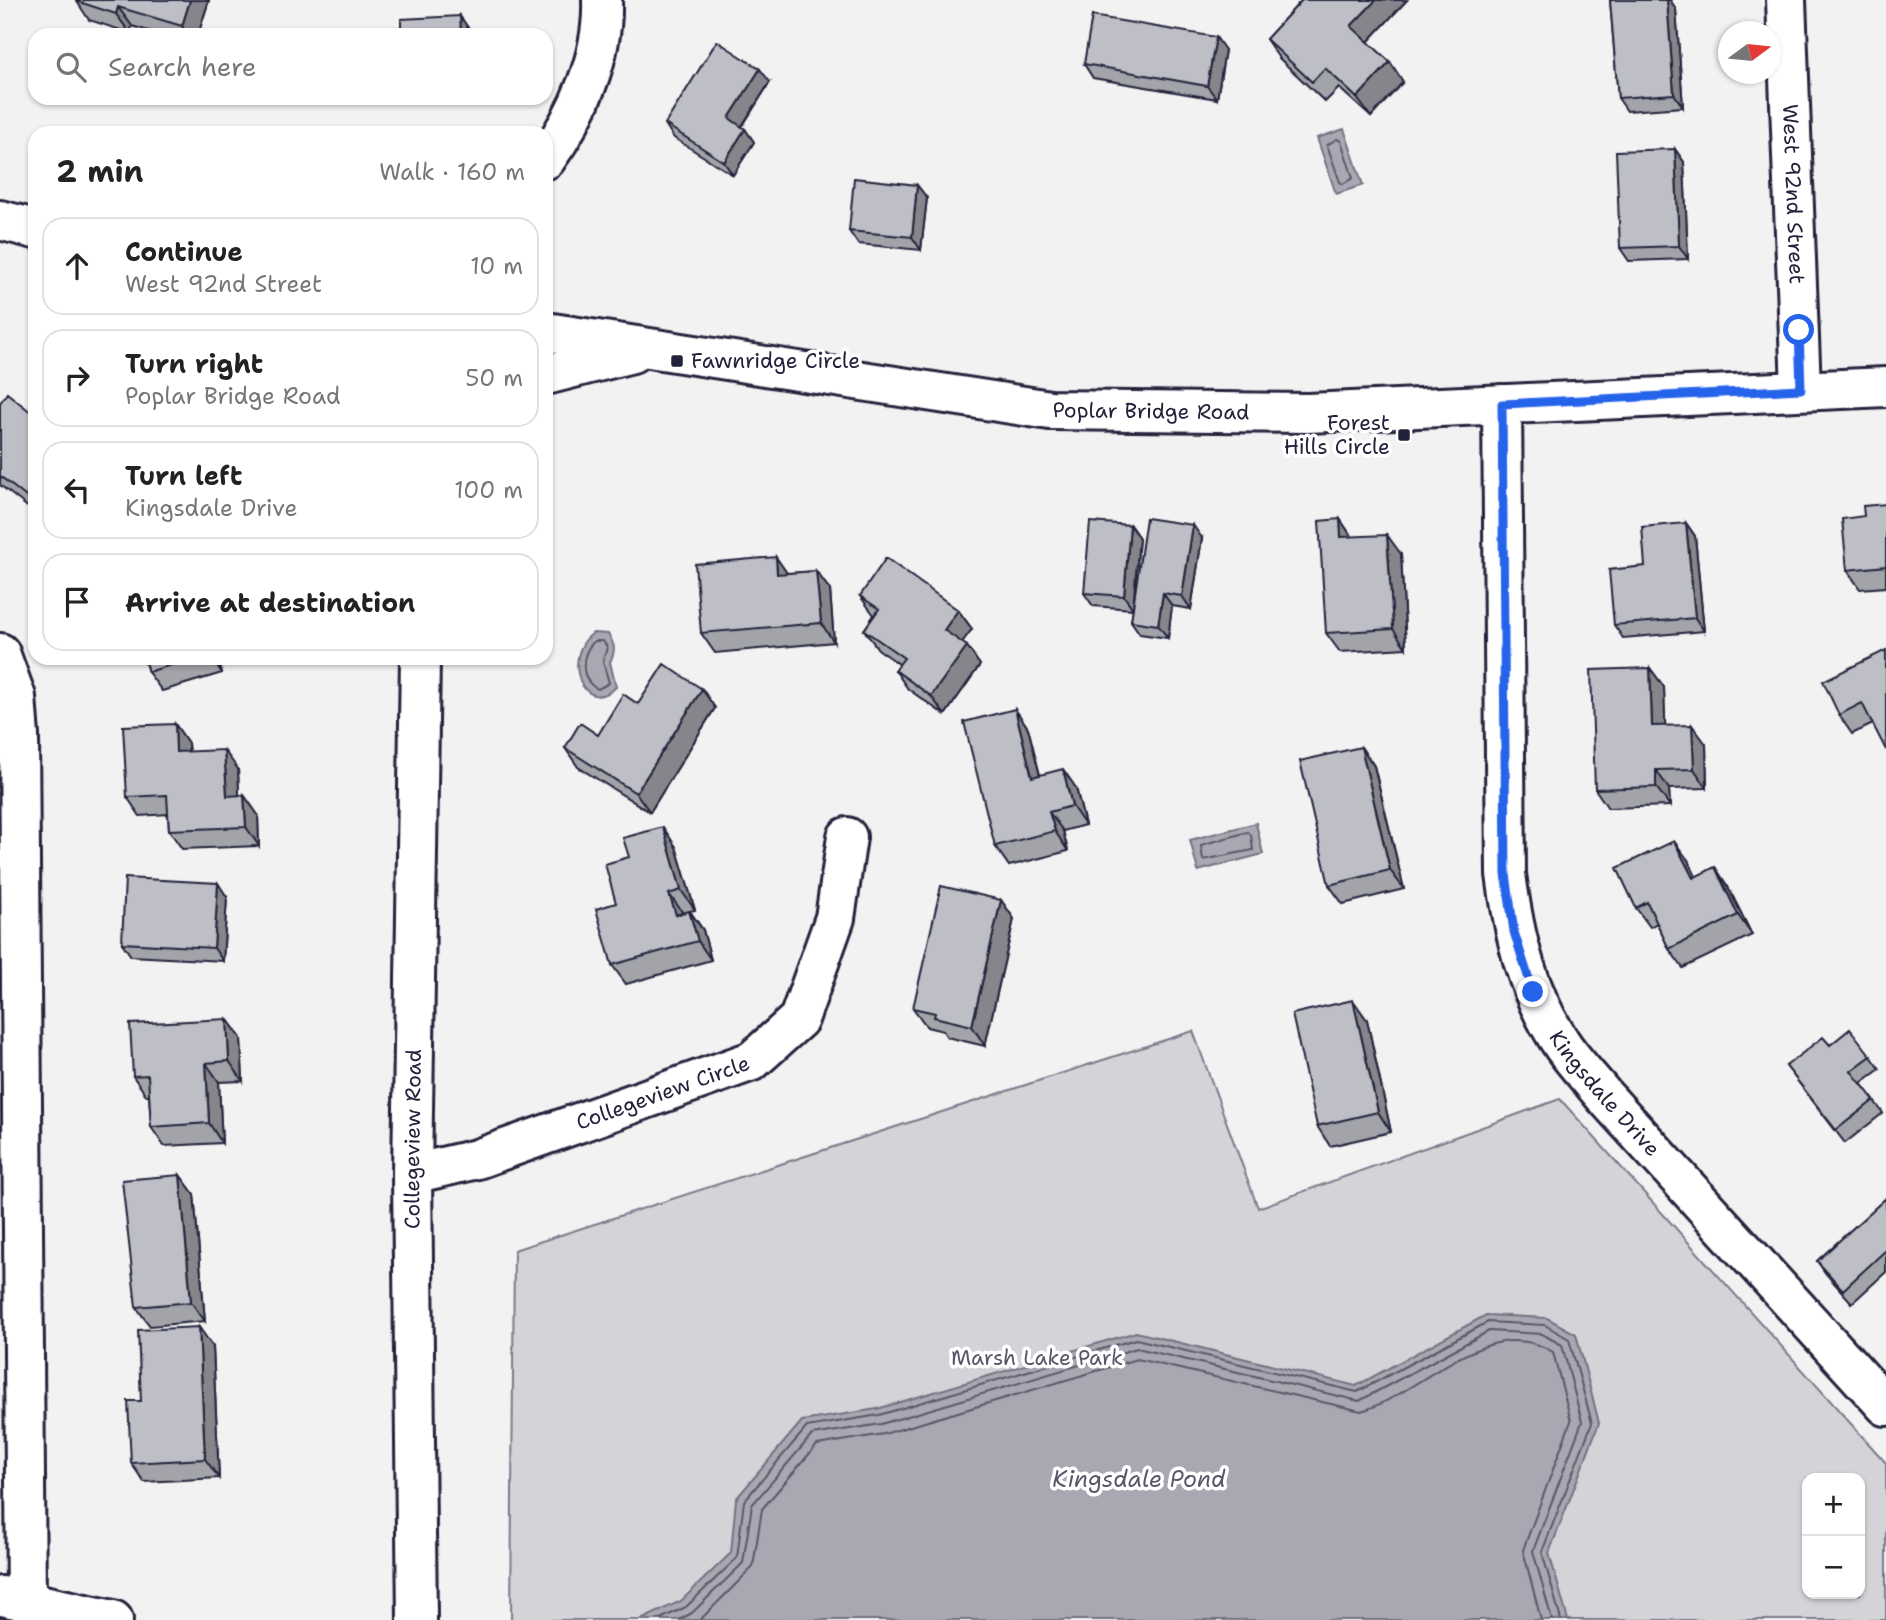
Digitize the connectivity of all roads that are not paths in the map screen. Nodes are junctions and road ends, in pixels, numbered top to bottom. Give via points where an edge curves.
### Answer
1 (602, 0) edge
2 (1786, 0) edge
3 (553, 149) edge
4 (0, 220) edge
5 (28, 227) edge
6 (553, 333) edge
7 (656, 350) junction
8 (553, 373) edge
9 (1886, 387) edge
10 (1801, 389) junction
11 (1502, 404) junction
12 (0, 653) edge
13 (420, 665) edge
14 (847, 837) dead end
15 (412, 1174) junction
16 (1886, 1406) edge
17 (13, 1598) edge
18 (113, 1620) edge
19 (417, 1620) edge

1 - 3 street via 591,72 565,133
2 - 10 street, West 92nd Street
4 - 5 street
6 - 7 street, Poplar Bridge Road
7 - 8 street via 608,357
7 - 11 street, Poplar Bridge Road via 1050,410 1308,413
9 - 10 street, Poplar Bridge Road
10 - 11 street, Poplar Bridge Road
11 - 16 street, Kingsdale Drive via 1506,874 1514,932 1533,992 1562,1045 1604,1096
12 - 17 street via 16,697 19,736
13 - 15 street, Collegeview Road
14 - 15 street, Collegeview Circle via 835,918 799,1019 752,1061 477,1159
15 - 19 street, Collegeview Road
17 - 18 street

